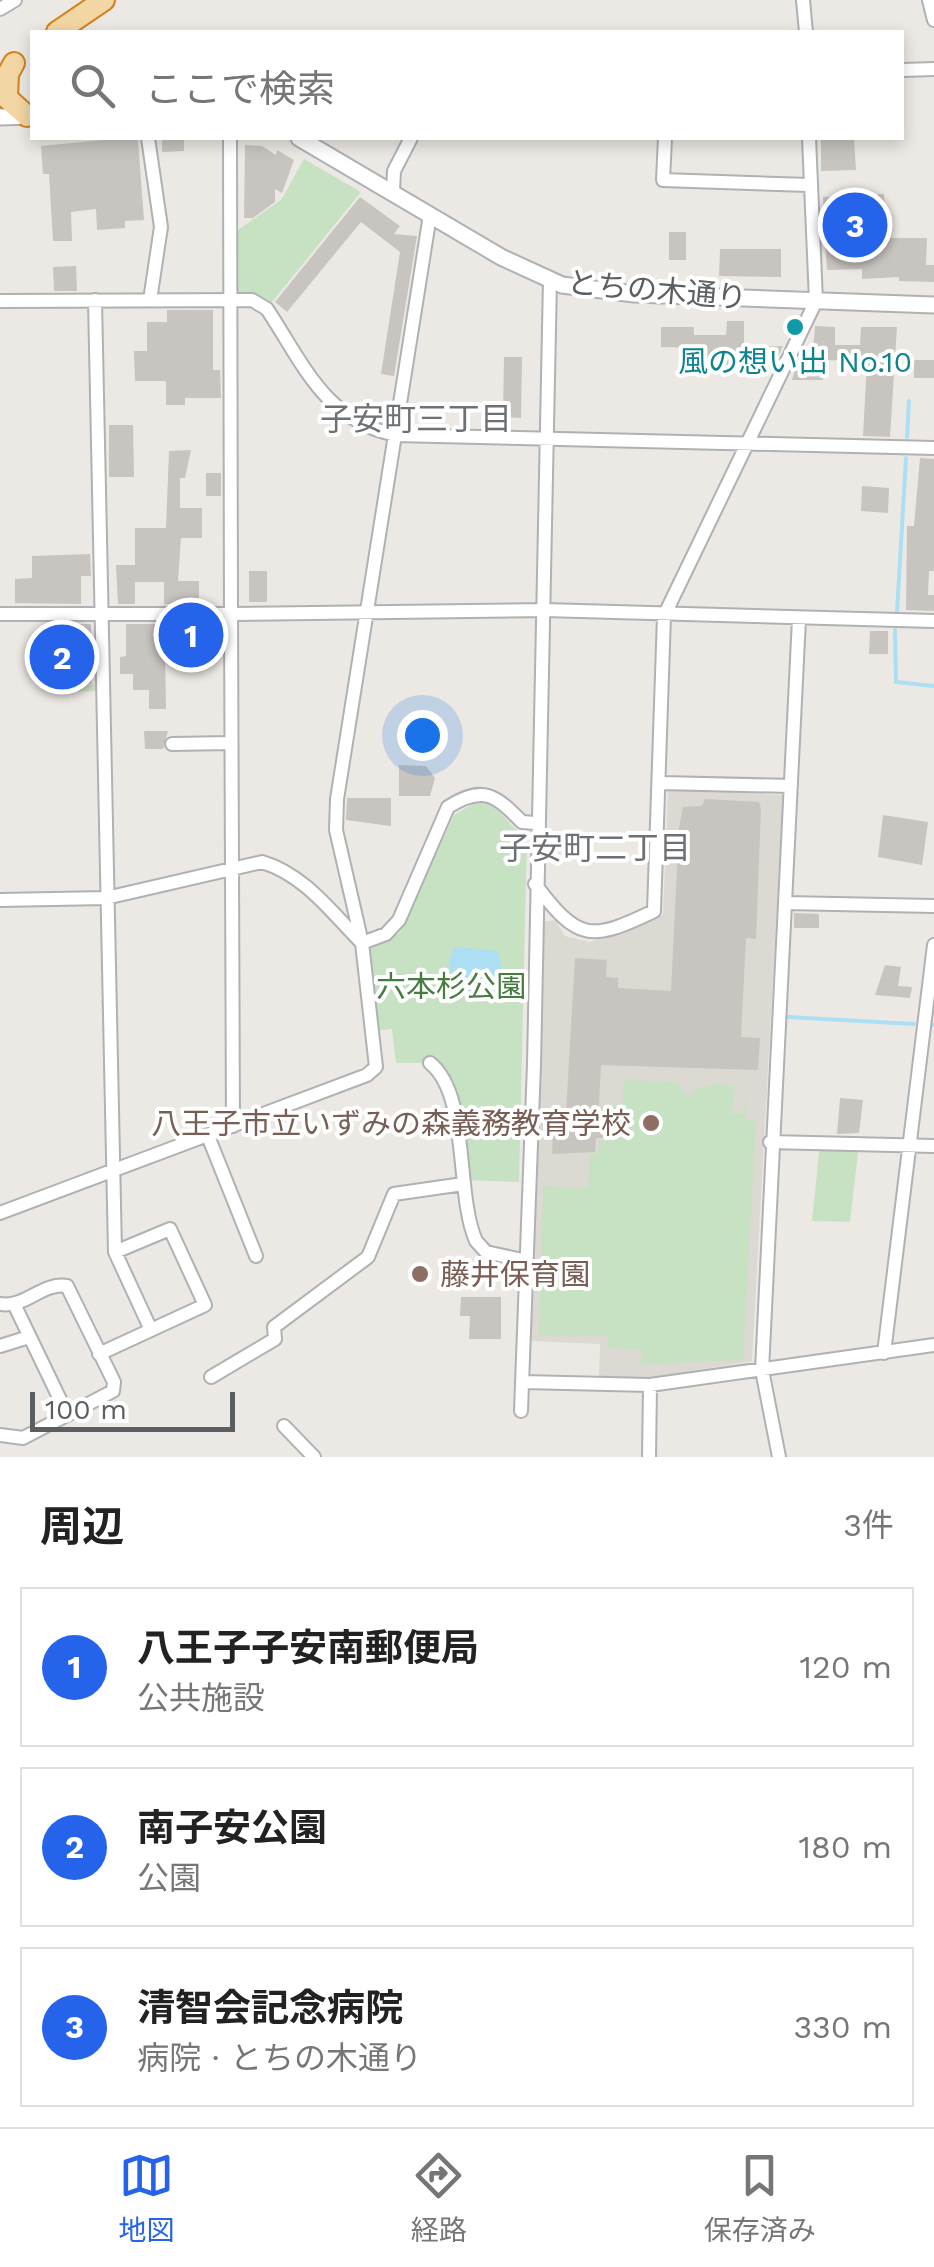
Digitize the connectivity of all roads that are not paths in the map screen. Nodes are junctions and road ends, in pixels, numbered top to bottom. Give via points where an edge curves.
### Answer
1 (15, 0) edge
2 (104, 0) edge
3 (803, 0) edge
4 (929, 0) edge
5 (0, 10) edge
6 (934, 20) edge
7 (60, 30) edge
8 (806, 30) edge
9 (30, 51) edge
10 (7, 68) edge
11 (934, 69) edge
12 (904, 70) edge
13 (30, 116) edge
14 (0, 117) edge
15 (148, 140) edge
16 (230, 140) edge
17 (303, 140) edge
18 (410, 140) edge
19 (664, 140) edge
20 (809, 140) edge
21 (810, 185) junction
22 (393, 191) junction
23 (430, 215) junction
24 (550, 280) junction
25 (95, 300) junction
26 (150, 300) junction
27 (228, 300) junction
28 (0, 301) edge
29 (816, 301) junction
30 (934, 305) edge
31 (396, 435) junction
32 (550, 440) junction
33 (745, 444) junction
34 (934, 448) edge
35 (545, 610) junction
36 (366, 612) junction
37 (102, 613) junction
38 (0, 614) edge
39 (232, 614) junction
40 (664, 616) junction
41 (798, 620) junction
42 (934, 621) edge
43 (231, 742) junction
44 (172, 744) dead end
45 (661, 783) junction
46 (792, 786) junction
47 (536, 823) junction
48 (230, 867) junction
49 (536, 884) junction
50 (106, 898) junction
51 (0, 900) edge
52 (784, 903) junction
53 (934, 906) edge
54 (362, 943) junction
55 (934, 945) edge
56 (928, 1046) edge
57 (430, 1063) dead end
58 (233, 1126) junction
59 (208, 1136) junction
60 (770, 1142) junction
61 (908, 1145) junction
62 (934, 1146) edge
63 (112, 1172) junction
64 (463, 1184) junction
65 (0, 1213) edge
66 (115, 1252) junction
67 (256, 1256) dead end
68 (527, 1261) junction
69 (0, 1304) edge
70 (15, 1306) junction
71 (151, 1330) junction
72 (29, 1337) junction
73 (0, 1346) edge
74 (934, 1346) edge
75 (884, 1353) junction
76 (99, 1354) junction
77 (762, 1370) junction
78 (210, 1377) dead end
79 (523, 1382) junction
80 (650, 1384) junction
81 (521, 1411) dead end
82 (67, 1414) junction
83 (284, 1426) dead end
84 (0, 1436) edge
85 (314, 1457) edge
86 (649, 1457) edge
87 (779, 1457) edge

1 - 5 street
2 - 7 highway
3 - 8 street
4 - 6 street
9 - 10 highway
10 - 13 highway via 6,98
11 - 12 street
13 - 14 street
15 - 26 street via 161,227
16 - 27 street
17 - 22 street, とちの木通り
18 - 22 street via 394,172
19 - 21 street via 662,180
20 - 21 street
21 - 29 street
22 - 23 street, とちの木通り
23 - 24 street, とちの木通り
23 - 31 street
24 - 29 street, とちの木通り via 620,294
24 - 32 street
25 - 26 street
25 - 28 street
25 - 37 street
26 - 27 street
27 - 31 street via 252,300 267,309 340,412 366,429
27 - 39 street
29 - 30 street, とちの木通り
29 - 33 street
31 - 32 street
31 - 36 street
32 - 33 street
32 - 35 street
33 - 34 street
33 - 40 street
35 - 36 street
35 - 40 street
35 - 47 street
36 - 39 street
36 - 54 street via 336,830
37 - 38 street
37 - 39 street
37 - 50 street
39 - 43 street
40 - 41 street
40 - 45 street
41 - 42 street
41 - 46 street
43 - 44 street
43 - 48 street
45 - 46 street
45 - 49 street via 654,911 610,930 586,931 564,922
46 - 52 street
47 - 49 street
47 - 54 street via 522,822 486,795 466,796 448,807 399,920 386,934
48 - 50 street
48 - 54 street via 262,862 283,869
48 - 58 street
49 - 68 street
50 - 51 street
50 - 63 street
52 - 53 street
52 - 60 street
54 - 58 street via 384,1066
55 - 56 street
56 - 61 street
57 - 64 street via 451,1098
58 - 59 street
59 - 63 street
59 - 67 street
60 - 61 street
60 - 77 street
61 - 62 street
61 - 75 street
63 - 65 street
63 - 66 street
64 - 68 street via 471,1230 482,1249
64 - 78 street via 394,1194 368,1258 274,1328 275,1339
66 - 71 street
66 - 71 street via 170,1229 177,1244 205,1305
68 - 79 street
69 - 70 street
70 - 72 street
70 - 76 street via 57,1284 66,1286
71 - 76 street
72 - 73 street
72 - 82 street
74 - 75 street
75 - 77 street
76 - 82 street via 112,1391
77 - 80 street
77 - 87 street
79 - 80 street
79 - 81 street
80 - 86 street
82 - 84 street via 23,1438
83 - 85 street

